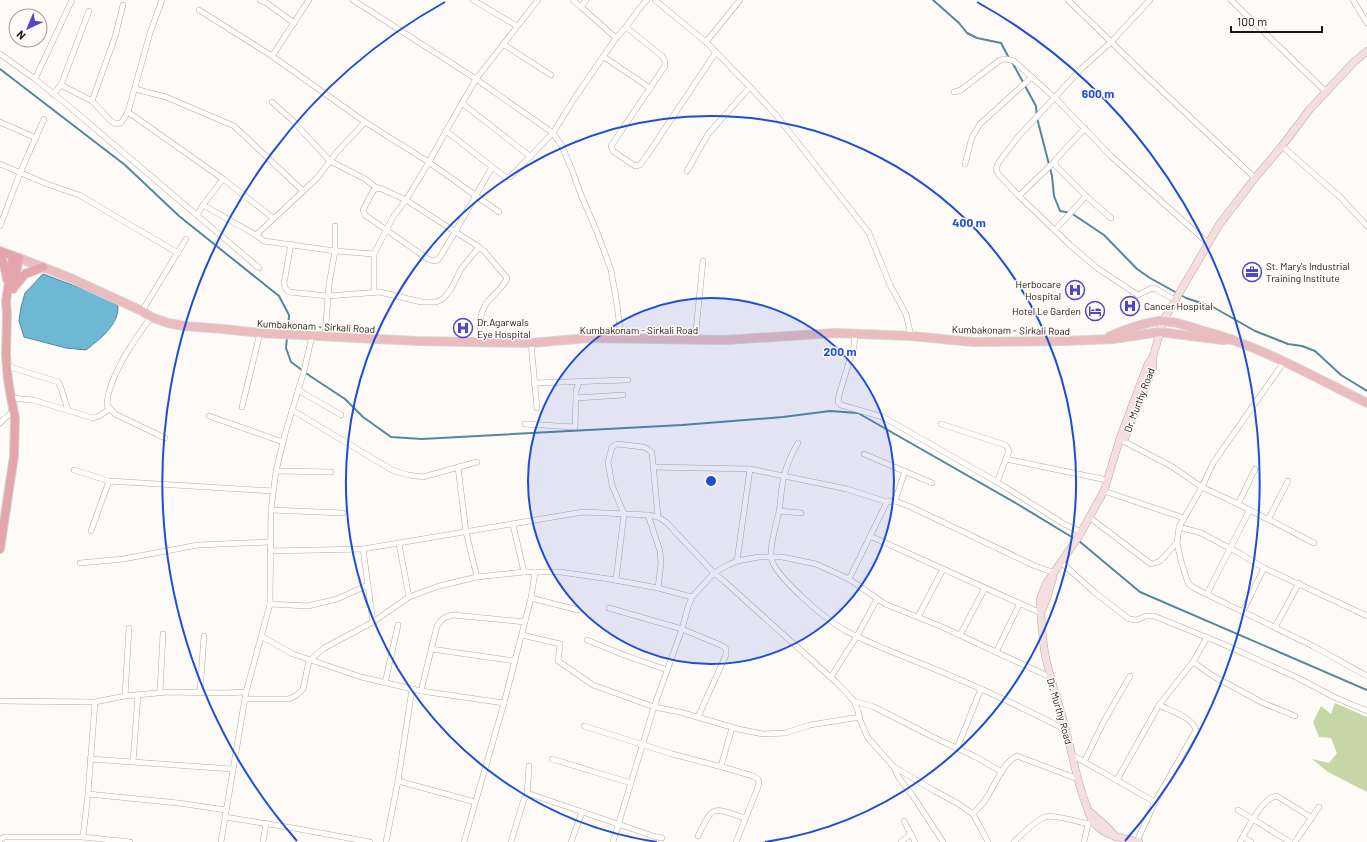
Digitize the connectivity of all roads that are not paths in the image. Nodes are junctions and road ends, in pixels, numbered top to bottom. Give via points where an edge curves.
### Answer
1 (72, 0) edge
2 (162, 0) edge
3 (260, 0) edge
4 (310, 0) edge
5 (353, 0) edge
6 (473, 0) edge
7 (538, 0) edge
8 (573, 0) edge
9 (586, 0) edge
10 (647, 0) edge
11 (654, 0) edge
12 (740, 0) edge
13 (1068, 0) edge
14 (1231, 0) edge
15 (1352, 0) edge
16 (1148, 1) edge
17 (123, 5) dead end
18 (581, 7) junction
19 (198, 10) dead end
20 (88, 11) dead end
21 (294, 23) junction
22 (1367, 23) edge
23 (517, 26) junction
24 (626, 27) junction
25 (616, 38) junction
26 (706, 42) junction
27 (1110, 42) junction
28 (503, 44) junction
29 (1367, 50) edge
30 (716, 52) junction
31 (0, 54) edge
32 (272, 56) junction
33 (604, 57) junction
34 (551, 75) dead end
35 (1032, 77) junction
36 (35, 79) junction
37 (476, 79) junction
38 (61, 85) junction
39 (750, 87) junction
40 (650, 88) junction
41 (134, 89) junction
42 (954, 92) dead end
43 (1326, 92) junction
44 (53, 94) junction
45 (1055, 98) junction
46 (92, 101) junction
47 (272, 102) dead end
48 (462, 103) junction
49 (128, 112) junction
50 (44, 119) dead end
51 (0, 122) edge
52 (365, 122) junction
53 (1085, 128) junction
54 (446, 131) junction
55 (553, 133) junction
56 (36, 138) junction
57 (1282, 146) junction
58 (531, 157) junction
59 (330, 161) junction
60 (1055, 161) junction
61 (429, 162) junction
62 (0, 164) edge
63 (965, 164) dead end
64 (492, 167) junction
65 (687, 171) dead end
66 (20, 173) junction
67 (1255, 178) junction
68 (223, 179) junction
69 (377, 188) junction
70 (303, 191) junction
71 (475, 196) junction
72 (1019, 196) junction
73 (1086, 196) junction
74 (406, 200) junction
75 (203, 205) junction
76 (499, 212) dead end
77 (197, 215) junction
78 (273, 218) junction
79 (1112, 218) dead end
80 (0, 226) edge
81 (335, 226) dead end
82 (1367, 226) edge
83 (386, 230) junction
84 (1055, 230) junction
85 (456, 232) junction
86 (256, 234) junction
87 (186, 239) dead end
88 (291, 244) junction
89 (1210, 244) junction
90 (479, 247) junction
91 (335, 251) junction
92 (0, 253) edge
93 (178, 254) junction
94 (374, 254) junction
95 (16, 257) junction
96 (703, 261) dead end
97 (43, 267) junction
98 (258, 268) dead end
99 (11, 286) junction
100 (374, 292) junction
101 (328, 296) junction
102 (1176, 298) junction
103 (142, 311) junction
104 (151, 317) junction
105 (1163, 321) junction
106 (1160, 332) junction
107 (260, 334) junction
108 (855, 334) junction
109 (312, 336) junction
110 (325, 336) junction
111 (911, 336) junction
112 (620, 338) junction
113 (1231, 339) junction
114 (695, 340) junction
115 (1102, 340) junction
116 (480, 342) junction
117 (531, 343) junction
118 (1153, 357) junction
119 (1284, 362) junction
120 (7, 366) junction
121 (628, 380) dead end
122 (579, 382) junction
123 (534, 383) junction
124 (298, 390) junction
125 (623, 395) dead end
126 (11, 398) junction
127 (576, 398) junction
128 (1367, 403) edge
129 (242, 407) dead end
130 (537, 408) dead end
131 (110, 409) junction
132 (68, 410) junction
133 (292, 410) junction
134 (13, 411) junction
135 (341, 415) dead end
136 (209, 416) dead end
137 (0, 423) edge
138 (525, 424) dead end
139 (941, 424) dead end
140 (165, 438) dead end
141 (1123, 441) junction
142 (283, 442) junction
143 (798, 443) dead end
144 (864, 454) dead end
145 (1006, 458) junction
146 (477, 462) dead end
147 (1112, 463) junction
148 (458, 467) junction
149 (653, 467) junction
150 (750, 469) junction
151 (1255, 469) dead end
152 (74, 470) dead end
153 (276, 470) junction
154 (905, 471) junction
155 (332, 472) dead end
156 (784, 476) junction
157 (1107, 480) junction
158 (109, 481) junction
159 (1288, 481) dead end
160 (997, 482) junction
161 (932, 483) dead end
162 (1202, 487) junction
163 (273, 491) junction
164 (1104, 491) junction
165 (895, 501) junction
166 (887, 502) junction
167 (1238, 504) junction
168 (271, 510) junction
169 (779, 511) junction
170 (1250, 511) junction
171 (343, 513) dead end
172 (801, 513) dead end
173 (624, 514) junction
174 (648, 515) junction
175 (658, 517) junction
176 (1089, 517) junction
177 (1184, 518) junction
178 (1268, 519) junction
179 (512, 525) junction
180 (1180, 527) junction
181 (91, 531) dead end
182 (466, 532) junction
183 (1080, 534) junction
184 (870, 536) junction
185 (270, 542) junction
186 (1178, 543) junction
187 (1314, 543) dead end
188 (399, 544) junction
189 (1229, 548) junction
190 (0, 549) edge
191 (363, 549) junction
192 (270, 551) junction
193 (771, 557) junction
194 (737, 561) junction
195 (80, 563) dead end
196 (1062, 563) junction
197 (1264, 568) junction
198 (943, 569) junction
199 (524, 572) junction
200 (535, 572) junction
201 (714, 573) junction
202 (1054, 574) junction
203 (477, 577) junction
204 (849, 579) junction
205 (616, 580) junction
206 (1299, 584) junction
207 (368, 585) junction
208 (658, 588) junction
209 (984, 588) junction
210 (1207, 594) junction
211 (409, 597) junction
212 (531, 598) junction
213 (692, 598) junction
214 (877, 599) junction
215 (1020, 603) junction
216 (270, 604) junction
217 (609, 608) dead end
218 (578, 610) dead end
219 (1243, 611) junction
220 (1041, 612) junction
221 (1367, 616) edge
222 (918, 617) junction
223 (373, 622) junction
224 (525, 622) junction
225 (398, 625) dead end
226 (1275, 627) junction
227 (129, 628) dead end
228 (682, 629) junction
229 (163, 634) dead end
230 (522, 635) junction
231 (960, 635) junction
232 (204, 636) dead end
233 (261, 636) junction
234 (857, 636) junction
235 (1207, 637) junction
236 (587, 640) dead end
237 (431, 649) junction
238 (996, 652) junction
239 (515, 660) junction
240 (309, 661) junction
241 (1193, 662) junction
242 (667, 670) junction
243 (1130, 676) dead end
244 (1367, 676) edge
245 (1050, 677) junction
246 (831, 678) junction
247 (385, 683) junction
248 (412, 689) junction
249 (981, 689) junction
250 (421, 691) junction
251 (160, 692) junction
252 (200, 692) junction
253 (246, 692) junction
254 (138, 695) junction
255 (125, 696) junction
256 (245, 699) junction
257 (0, 701) edge
258 (854, 701) junction
259 (95, 702) junction
260 (504, 703) junction
261 (1160, 706) junction
262 (654, 707) junction
263 (1367, 711) edge
264 (1295, 716) dead end
265 (698, 717) junction
266 (860, 717) junction
267 (584, 726) dead end
268 (732, 728) junction
269 (1066, 730) junction
270 (643, 746) junction
271 (957, 748) junction
272 (1072, 755) junction
273 (90, 759) junction
274 (552, 760) dead end
275 (133, 762) junction
276 (1084, 762) junction
277 (529, 766) dead end
278 (721, 766) junction
279 (894, 767) junction
280 (232, 769) junction
281 (1002, 772) junction
282 (1078, 779) junction
283 (1117, 780) junction
284 (398, 781) junction
285 (631, 783) junction
286 (88, 794) junction
287 (527, 796) junction
288 (475, 802) junction
289 (1156, 802) junction
290 (1319, 807) dead end
291 (226, 810) junction
292 (1088, 810) junction
293 (1238, 810) dead end
294 (582, 812) junction
295 (973, 814) junction
296 (225, 817) junction
297 (745, 818) junction
298 (1312, 818) junction
299 (1253, 819) junction
300 (904, 820) dead end
301 (266, 823) junction
302 (1091, 823) junction
303 (619, 824) junction
304 (911, 834) junction
305 (698, 836) dead end
306 (1116, 837) junction
307 (1243, 837) junction
308 (83, 838) junction
309 (662, 838) dead end
310 (0, 840) edge
311 (46, 840) edge
312 (130, 842) edge
313 (221, 842) edge
314 (263, 842) edge
315 (370, 842) edge
316 (386, 842) edge
317 (464, 842) edge
318 (511, 842) edge
319 (571, 842) edge
320 (613, 842) edge
321 (736, 842) edge
322 (901, 842) edge
323 (915, 842) edge
324 (944, 842) edge
325 (988, 842) edge
326 (1014, 842) edge
327 (1084, 842) edge
328 (1138, 842) edge
329 (1240, 842) edge
330 (1251, 842) edge
331 (1290, 842) edge
332 (1295, 842) edge

1 - 36 street
2 - 41 street
3 - 21 street
4 - 21 street
5 - 37 street
6 - 23 street
7 - 23 street
8 - 18 street
9 - 18 street
10 - 24 street
11 - 26 street
12 - 26 street
13 - 27 street
14 - 43 street
15 - 22 street
16 - 27 street
17 - 46 street via 115,37
18 - 25 street
19 - 32 street
20 - 38 street
21 - 32 street
23 - 28 street
24 - 25 street
24 - 40 street via 666,61
25 - 33 street
26 - 30 street
27 - 45 street
27 - 67 street
28 - 34 street
28 - 37 street
29 - 43 main road, Dr. Murthy Road
30 - 39 street
30 - 40 street via 646,157 640,165 635,166 613,151 611,146
31 - 36 street
32 - 52 street
33 - 40 street
33 - 55 street
35 - 42 street via 1014,61 1000,60 961,90
35 - 45 street
35 - 63 street via 980,124 972,137
36 - 44 street
37 - 48 street
37 - 55 street
38 - 44 street
38 - 46 street
39 - 65 street via 708,134
39 - 111 street via 776,115 869,232 890,285 906,314
41 - 49 street
41 - 70 street via 166,96 234,126
43 - 57 main road, Dr. Murthy Road
44 - 77 street
45 - 53 street
45 - 72 street via 1018,137 998,163 996,170 999,175
46 - 49 street via 116,124 121,123
47 - 59 street
48 - 54 street
48 - 58 street
49 - 68 street
50 - 56 street
51 - 56 street
52 - 59 street
52 - 61 street
53 - 60 street
53 - 89 street via 1112,157
54 - 61 street
54 - 64 street
55 - 58 street
55 - 112 street via 562,146 611,270 618,304
56 - 66 street
57 - 67 main road, Dr. Murthy Road
57 - 82 street via 1341,198
58 - 64 street via 508,178
59 - 69 street
59 - 70 street
60 - 72 street
60 - 73 street via 1056,166
61 - 71 street
61 - 74 street
62 - 66 street
64 - 71 street
66 - 80 street
66 - 93 street via 79,195
67 - 89 main road, Dr. Murthy Road via 1220,225
68 - 75 street
68 - 78 street
69 - 74 street
69 - 83 street via 363,210 365,216
70 - 78 street
71 - 76 street
71 - 85 street
72 - 84 street
73 - 79 street
73 - 84 street
74 - 83 street
74 - 85 street
75 - 77 street
75 - 86 street
77 - 98 street
78 - 86 street
81 - 91 street
83 - 85 street via 434,261 438,260
83 - 94 street
84 - 102 street via 1097,268 1133,293 1138,295 1152,288
85 - 90 street
86 - 88 street via 264,241
87 - 93 street
88 - 91 street
88 - 101 street via 285,288 289,292
89 - 102 main road, Dr. Murthy Road
90 - 100 street via 461,269 443,299 436,302 421,302
90 - 116 street via 507,278 502,287 487,301 481,314
91 - 94 street
91 - 101 street
92 - 95 highway, Kumbakonam - Sirkali Road
92 - 99 highway
93 - 103 street
94 - 100 street
95 - 97 main road, Kumbakonam - Sirkali Road
95 - 99 highway
96 - 114 street
97 - 99 highway via 25,274
97 - 103 main road, Kumbakonam - Sirkali Road
99 - 120 highway via 6,301
100 - 101 street
101 - 110 street
102 - 105 main road, Dr. Murthy Road
103 - 104 main road, Kumbakonam - Sirkali Road
104 - 107 main road, Kumbakonam - Sirkali Road via 179,325
104 - 131 street via 128,351 116,375 108,396 107,405
105 - 106 main road, Dr. Murthy Road
105 - 113 main road, Kumbakonam - Sirkali Road
105 - 115 main road, Kumbakonam - Sirkali Road
106 - 113 main road, Kumbakonam - Sirkali Road
106 - 115 main road, Kumbakonam - Sirkali Road
106 - 118 main road, Dr. Murthy Road
107 - 109 main road, Kumbakonam - Sirkali Road
107 - 129 street
108 - 111 main road, Kumbakonam - Sirkali Road
108 - 114 main road, Kumbakonam - Sirkali Road
108 - 160 street via 854,346 839,395 838,402 841,406 884,417
109 - 110 main road, Kumbakonam - Sirkali Road
109 - 124 street
110 - 116 main road, Kumbakonam - Sirkali Road
111 - 115 main road, Kumbakonam - Sirkali Road via 973,342
112 - 114 main road, Kumbakonam - Sirkali Road
112 - 117 main road, Kumbakonam - Sirkali Road
113 - 119 main road, Kumbakonam - Sirkali Road
116 - 117 main road, Kumbakonam - Sirkali Road
117 - 123 street
118 - 141 main road, Dr. Murthy Road via 1153,368
118 - 147 main road, Dr. Murthy Road via 1148,364
119 - 128 main road, Kumbakonam - Sirkali Road
119 - 162 street via 1213,463
120 - 126 highway
120 - 132 street via 58,382
121 - 122 street
122 - 123 street
122 - 127 street
123 - 130 street
124 - 133 street
124 - 135 street
125 - 127 street
126 - 132 street via 33,400
126 - 134 highway
127 - 138 street via 575,427
131 - 132 street via 92,418
131 - 140 street via 115,414
133 - 142 street
133 - 148 street via 392,470 423,477
134 - 137 street
134 - 190 highway via 14,456
136 - 142 street
139 - 145 street via 1004,445 1008,451
141 - 147 main road, Dr. Murthy Road
141 - 162 street via 1171,466
142 - 153 street
143 - 156 street
144 - 154 street
145 - 157 street
145 - 160 street
146 - 148 street
147 - 157 main road, Dr. Murthy Road
148 - 182 street
149 - 150 street
149 - 173 street via 652,453 648,449 617,444 612,447 608,462 612,485
149 - 175 street
150 - 156 street
150 - 194 street
151 - 167 street
152 - 158 street
153 - 155 street
153 - 163 street
154 - 161 street
154 - 165 street
156 - 166 street
156 - 169 street
157 - 164 main road, Dr. Murthy Road
158 - 163 street
158 - 181 street
159 - 178 street
160 - 183 street
162 - 167 street
162 - 177 street
163 - 168 street
164 - 176 main road, Dr. Murthy Road
164 - 177 street
165 - 166 street
165 - 202 street
166 - 184 street
167 - 170 street
168 - 171 street
168 - 185 street
169 - 172 street
169 - 193 street
170 - 178 street
170 - 189 street
173 - 174 street
173 - 179 street via 583,512
173 - 205 street
174 - 175 street
174 - 208 street via 660,551
175 - 201 street via 666,522
176 - 183 main road, Dr. Murthy Road
176 - 186 street via 1153,564 1160,561
177 - 180 street
178 - 187 street
179 - 182 street
179 - 199 street
180 - 186 street
180 - 189 street via 1202,533
182 - 188 street
182 - 203 street
183 - 196 main road, Dr. Murthy Road
184 - 198 street
184 - 204 street
185 - 192 street
185 - 195 street via 198,545 123,559
186 - 210 street via 1188,583
188 - 191 street
188 - 211 street
189 - 197 street
189 - 210 street
191 - 192 street
191 - 207 street
192 - 216 street
193 - 194 street
193 - 204 street via 816,564
193 - 234 street via 787,582 823,614 847,632
194 - 201 street
196 - 202 main road, Dr. Murthy Road
196 - 235 street via 1093,592 1129,619 1154,616
197 - 206 street
197 - 219 street
198 - 209 street
198 - 222 street
199 - 200 street
199 - 203 street
200 - 205 street via 560,572
200 - 212 street
201 - 213 street
201 - 246 street
202 - 220 main road, Dr. Murthy Road
203 - 211 street via 439,586
204 - 214 street
205 - 208 street
206 - 221 street
206 - 226 street
207 - 216 street via 337,599 308,606
207 - 223 street
208 - 213 street
209 - 215 street
209 - 231 street
210 - 219 street
211 - 223 street
212 - 218 street
212 - 224 street
213 - 228 street
214 - 222 street
214 - 234 street
215 - 220 street
215 - 238 street
216 - 233 street
217 - 228 street
219 - 226 street
220 - 245 main road, Dr. Murthy Road
222 - 231 street
223 - 240 street via 324,648
224 - 230 street
224 - 237 street via 453,614 446,616 437,626
225 - 247 street
226 - 244 street
227 - 255 street
228 - 242 street
228 - 265 street via 723,646 727,652
229 - 251 street
230 - 239 street
230 - 262 street via 560,644 558,660 593,685
231 - 238 street
232 - 252 street
233 - 240 street
233 - 253 street
234 - 246 street
234 - 249 street
235 - 241 street
235 - 263 street
236 - 242 street
237 - 239 street
237 - 250 street
238 - 245 street
239 - 260 street
240 - 247 street
240 - 256 street via 303,689 297,696 289,699
241 - 261 street
241 - 264 street via 1263,703
242 - 262 street
243 - 276 street
245 - 269 main road, Dr. Murthy Road
246 - 258 street
247 - 248 street
248 - 250 street
248 - 284 street
249 - 269 street
249 - 271 street
250 - 260 street
251 - 252 street
251 - 254 street
252 - 253 street
253 - 256 street
254 - 255 street
254 - 275 street
255 - 259 street
256 - 280 street
257 - 259 street
258 - 266 street
258 - 271 street via 874,707
259 - 273 street
260 - 288 street
261 - 283 street
261 - 289 street via 1188,720 1196,730
262 - 265 street
262 - 270 street
265 - 268 street
266 - 268 street via 810,725 785,733 763,734
266 - 279 street via 868,738
267 - 270 street
268 - 278 street
269 - 272 main road, Dr. Murthy Road
270 - 278 street
270 - 285 street
271 - 281 street
272 - 276 street
272 - 282 main road, Dr. Murthy Road
273 - 275 street
273 - 286 street
274 - 285 street
275 - 280 street
276 - 283 street
277 - 287 street
278 - 297 street via 758,779 758,787
279 - 295 street
279 - 324 street
280 - 291 street
281 - 282 street via 1013,757 1017,756
281 - 295 street
282 - 292 main road, Dr. Murthy Road
283 - 289 street
284 - 288 street
284 - 316 street
285 - 303 street
286 - 291 street
286 - 308 street
287 - 294 street via 533,794
287 - 318 street
288 - 317 street
289 - 328 street
290 - 298 street
291 - 296 street
292 - 302 main road, Dr. Murthy Road
292 - 306 main road
293 - 299 street
294 - 303 street
294 - 319 street
295 - 325 street
296 - 301 street
296 - 313 street
297 - 305 street via 722,811 712,811
297 - 321 street
298 - 299 street via 1277,796 1268,799
298 - 332 street
299 - 307 street
299 - 331 street
300 - 304 street
301 - 314 street
301 - 315 street
302 - 306 main road, Dr. Murthy Road
302 - 326 street via 1046,816
302 - 327 street
303 - 309 street
303 - 320 street
304 - 322 street
304 - 323 street
306 - 328 main road, Dr. Murthy Road
307 - 329 street
307 - 330 street
308 - 311 street
308 - 312 street
310 - 311 street via 4,837

